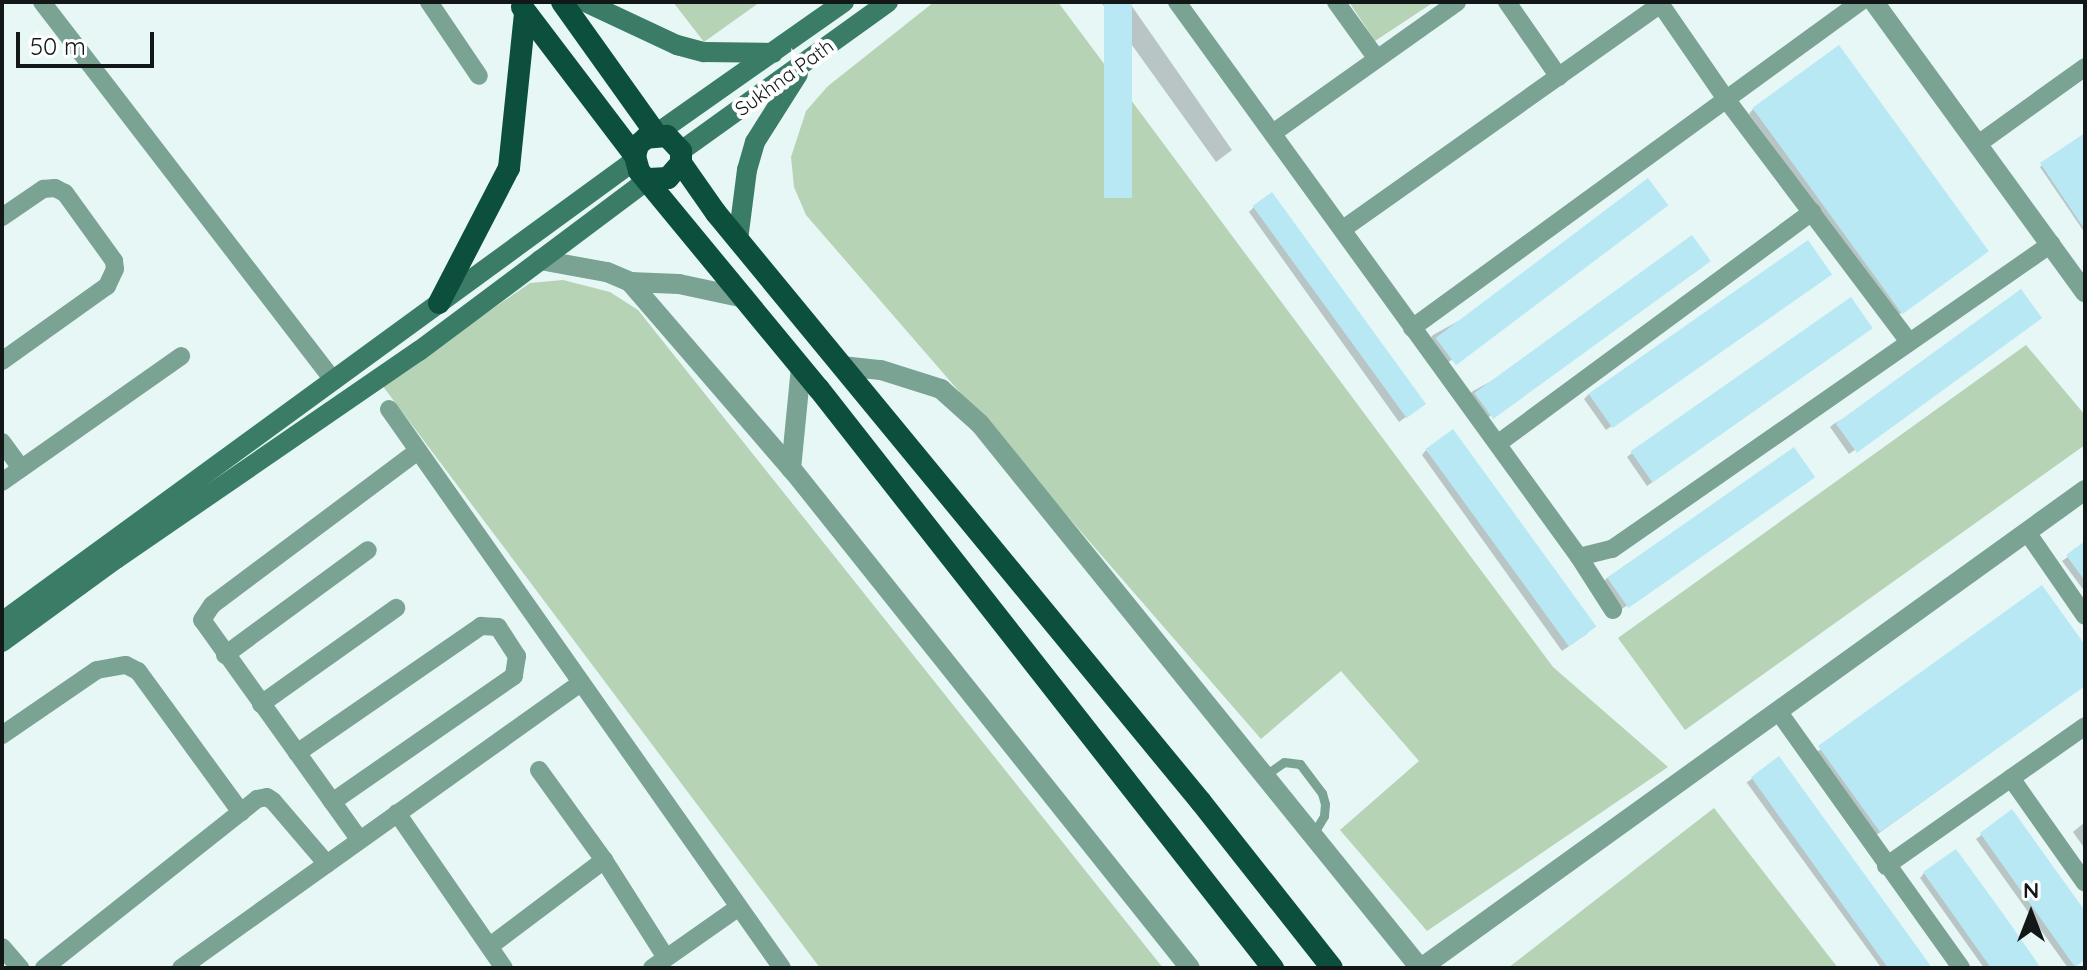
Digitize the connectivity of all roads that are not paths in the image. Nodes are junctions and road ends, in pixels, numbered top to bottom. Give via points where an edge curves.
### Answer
1 (42, 2) edge
2 (429, 2) edge
3 (562, 2) edge
4 (585, 2) edge
5 (844, 2) edge
6 (888, 2) edge
7 (1177, 2) edge
8 (1336, 2) edge
9 (1457, 2) edge
10 (1507, 2) edge
11 (1860, 2) edge
12 (1874, 2) edge
13 (1660, 3) edge
14 (521, 7) edge
15 (773, 53) junction
16 (1377, 59) junction
17 (807, 60) junction
18 (2085, 67) edge
19 (479, 76) dead end
20 (1559, 77) junction
21 (1726, 99) junction
22 (1273, 133) junction
23 (656, 134) junction
24 (1978, 144) junction
25 (681, 157) junction
26 (635, 158) junction
27 (649, 179) junction
28 (1812, 212) junction
29 (2, 217) edge
30 (1343, 229) junction
31 (738, 240) junction
32 (2051, 244) junction
33 (540, 260) junction
34 (630, 282) junction
35 (2085, 292) edge
36 (745, 298) junction
37 (439, 303) junction
38 (1412, 328) junction
39 (1909, 342) junction
40 (181, 356) dead end
41 (2, 361) edge
42 (842, 366) junction
43 (801, 367) junction
44 (333, 380) junction
45 (389, 409) dead end
46 (2, 442) edge
47 (1500, 442) junction
48 (418, 451) junction
49 (21, 468) junction
50 (791, 469) junction
51 (2, 482) edge
52 (2085, 490) edge
53 (2027, 532) junction
54 (368, 550) dead end
55 (1579, 557) junction
56 (396, 608) dead end
57 (1613, 610) dead end
58 (2085, 616) edge
59 (2, 622) edge
60 (2, 642) edge
61 (225, 655) junction
62 (580, 683) junction
63 (261, 704) junction
64 (1778, 711) junction
65 (2085, 726) edge
66 (2, 735) edge
67 (297, 753) junction
68 (539, 770) dead end
69 (1264, 776) junction
70 (2011, 778) junction
71 (332, 802) junction
72 (241, 812) junction
73 (397, 813) junction
74 (1312, 836) junction
75 (359, 839) junction
76 (604, 860) junction
77 (327, 864) junction
78 (1886, 866) junction
79 (2085, 883) edge
80 (739, 907) junction
81 (490, 946) junction
82 (2, 947) edge
83 (658, 962) edge
84 (20, 968) edge
85 (44, 968) edge
86 (181, 968) edge
87 (504, 968) edge
88 (782, 968) edge
89 (1190, 968) edge
90 (1273, 968) edge
91 (1332, 968) edge
92 (1421, 968) edge
93 (1961, 968) edge

1 - 44 street
2 - 19 street
3 - 23 highway
4 - 15 main road via 677,45 704,52
5 - 15 main road, Sukhna Path
6 - 17 main road, Sukhna Path
7 - 22 street
8 - 16 street
9 - 16 street
10 - 20 street
11 - 21 street
12 - 24 street
13 - 20 street
13 - 21 street
14 - 26 highway
14 - 37 highway via 509,168
15 - 23 main road, Sukhna Path
16 - 22 street
17 - 25 main road, Sukhna Path
17 - 31 main road via 755,142
18 - 24 street
20 - 30 street
21 - 28 street
21 - 38 street
22 - 30 street
23 - 25 highway via 676,142
23 - 26 highway via 638,145
24 - 32 street
25 - 27 highway via 668,178
25 - 31 highway
26 - 27 highway
26 - 37 main road
27 - 33 main road
27 - 36 highway
28 - 39 street
28 - 47 street
29 - 41 street via 43,189 55,188 65,193 115,269 107,286
30 - 38 street
31 - 42 highway
32 - 35 street
32 - 39 street
33 - 34 street via 607,272
33 - 60 main road via 419,351
34 - 36 street via 679,284
34 - 50 street
36 - 43 highway
37 - 44 main road
38 - 47 street
39 - 55 street via 1612,549
40 - 49 street
42 - 69 street via 881,370 941,389 980,424
42 - 91 highway
43 - 50 street
43 - 90 highway
44 - 59 main road
45 - 48 street
46 - 49 street
47 - 55 street
48 - 61 street via 206,610 206,630
48 - 62 street
49 - 51 street
50 - 89 street
52 - 53 street
53 - 58 street
53 - 64 street
54 - 61 street
55 - 57 street
56 - 63 street
61 - 63 street
62 - 73 street
62 - 80 street
63 - 67 street
64 - 78 street
64 - 92 street
65 - 70 street
66 - 72 street via 97,670 126,665 138,671
67 - 71 street
67 - 71 street via 481,626 498,627 517,656 514,676
68 - 76 street
69 - 74 street
69 - 74 lane via 1284,762 1300,764 1325,804
70 - 78 street
70 - 79 street
71 - 75 street
72 - 77 street via 267,797
72 - 85 street
73 - 75 street
73 - 81 street
74 - 92 street
75 - 77 street
76 - 81 street
76 - 83 street
77 - 86 street
78 - 93 street
80 - 83 street
80 - 88 street
81 - 87 street
82 - 84 street

